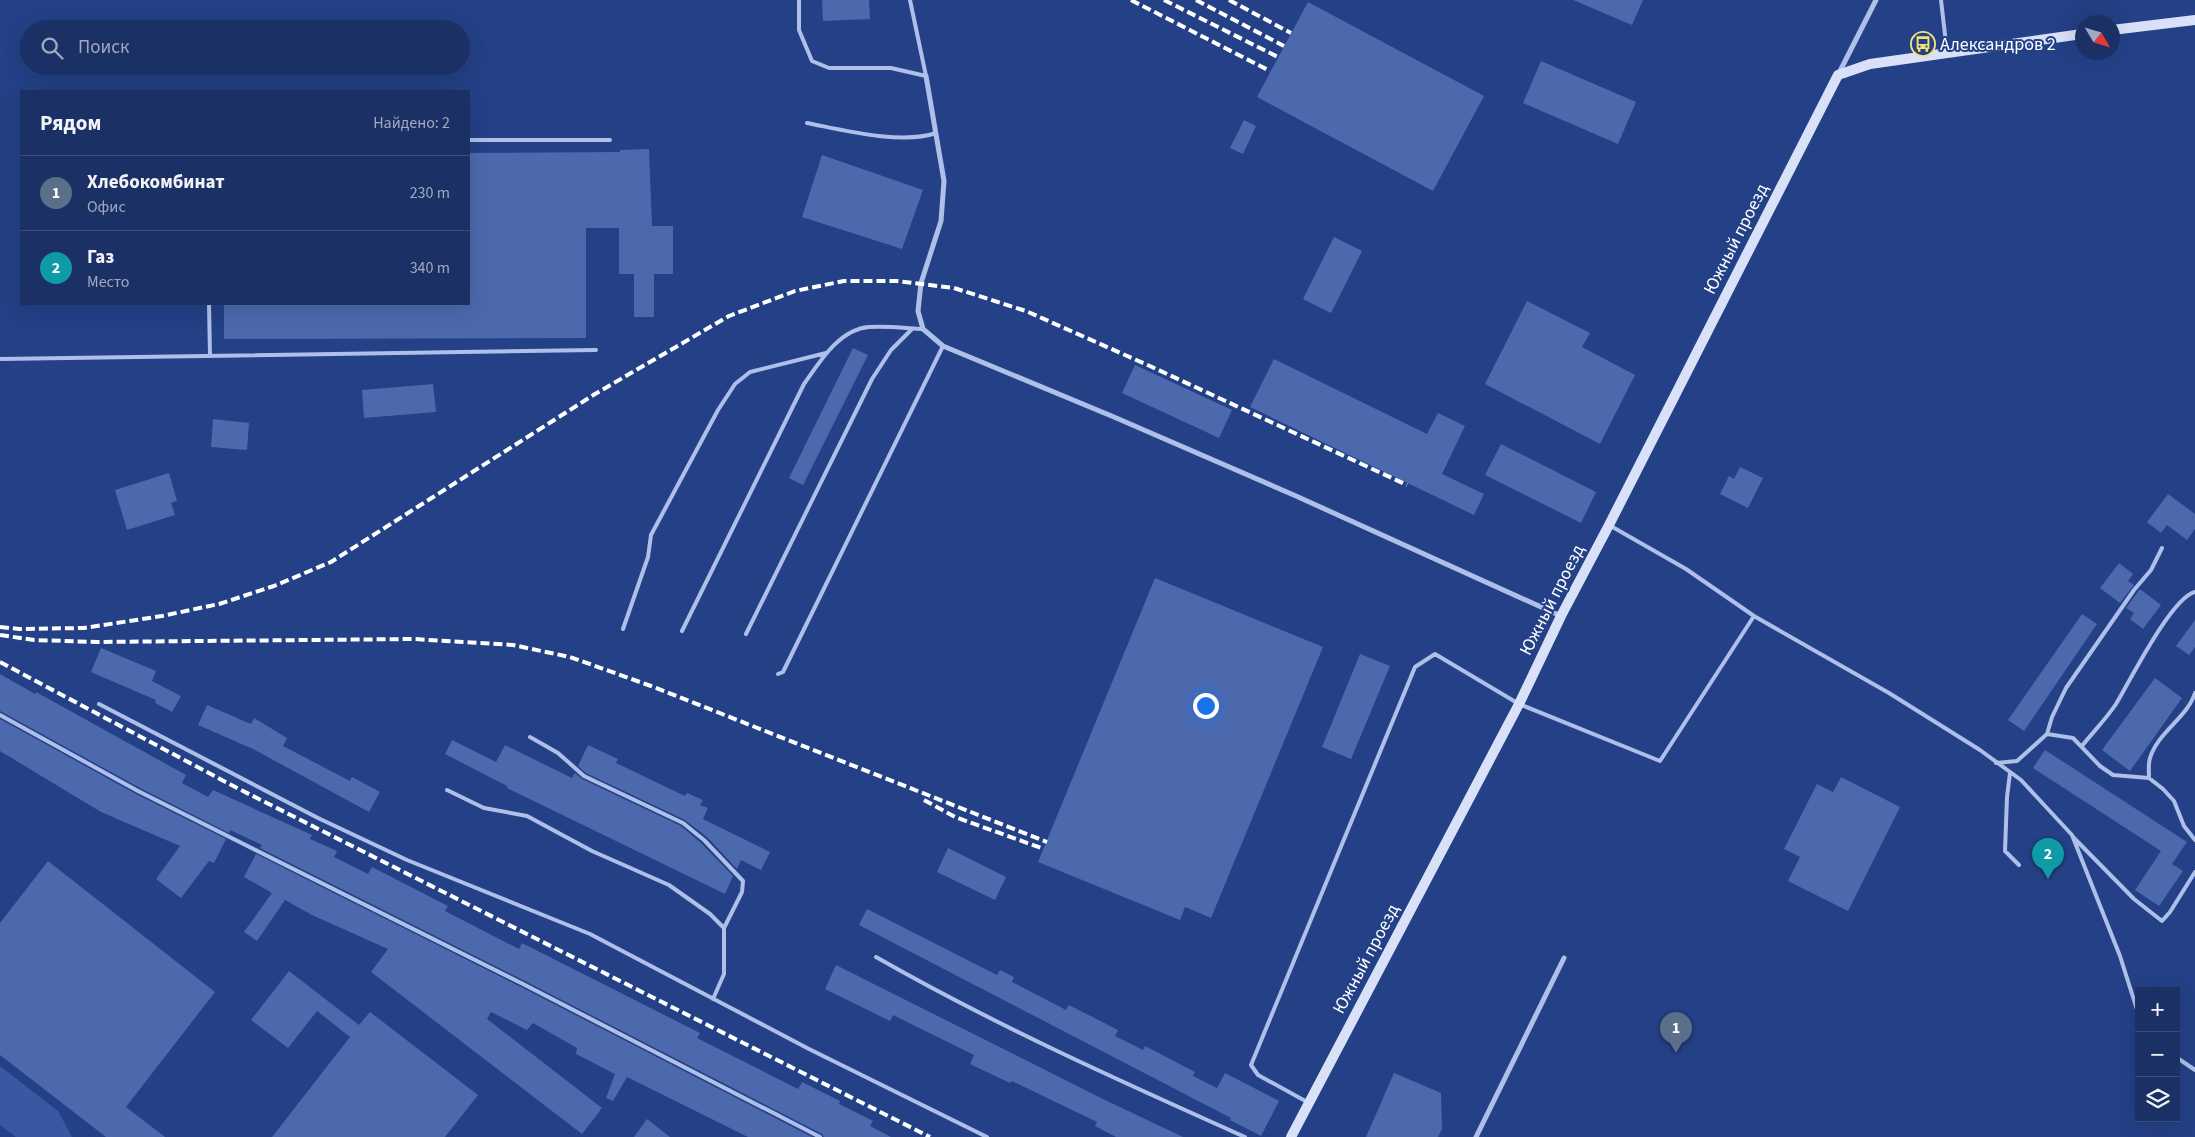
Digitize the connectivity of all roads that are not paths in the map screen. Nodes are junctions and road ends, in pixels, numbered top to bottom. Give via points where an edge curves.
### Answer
1 (799, 0) edge
2 (910, 0) edge
3 (1876, 0) edge
4 (1941, 0) edge
5 (2195, 20) edge
6 (2120, 29) edge
7 (2075, 35) edge
8 (1946, 52) junction
9 (1838, 75) junction
10 (926, 76) junction
11 (806, 124) dead end
12 (936, 133) junction
13 (470, 140) edge
14 (610, 140) dead end
15 (209, 305) edge
16 (912, 329) junction
17 (923, 329) junction
18 (944, 346) junction
19 (596, 350) dead end
20 (826, 353) junction
21 (210, 356) junction
22 (0, 359) edge
23 (1609, 525) junction
24 (2162, 548) dead end
25 (2195, 592) edge
26 (1561, 616) junction
27 (1754, 616) junction
28 (623, 629) dead end
29 (682, 631) dead end
30 (746, 634) dead end
31 (778, 674) dead end
32 (2195, 693) edge
33 (99, 704) dead end
34 (1519, 704) junction
35 (0, 715) edge
36 (2048, 734) junction
37 (530, 737) dead end
38 (2082, 746) junction
39 (1996, 763) junction
40 (2010, 773) junction
41 (2149, 778) junction
42 (447, 790) dead end
43 (2072, 835) junction
44 (2195, 840) edge
45 (2019, 865) dead end
46 (2195, 872) edge
47 (724, 928) junction
48 (876, 957) dead end
49 (1564, 958) dead end
50 (713, 998) junction
51 (2135, 1003) edge
52 (2180, 1060) edge
53 (2195, 1070) edge
54 (1309, 1103) junction
55 (820, 1137) edge
56 (987, 1137) edge
57 (1245, 1137) edge
58 (1292, 1137) edge
59 (1476, 1137) edge

1 - 10 lane via 799,30 812,61 829,68 891,68
2 - 10 lane
3 - 9 street
4 - 8 lane
5 - 6 street
7 - 8 street
8 - 9 street via 1870,64
9 - 23 street, Южный проезд
10 - 12 street
11 - 12 lane via 874,136 924,138
12 - 17 street via 944,181 941,221 921,283 918,311
13 - 14 lane
15 - 21 lane
16 - 17 lane
16 - 20 lane via 867,327 846,335
16 - 30 lane via 891,350 872,379
17 - 18 street
18 - 26 street via 1114,416
18 - 31 lane via 783,672
19 - 21 lane
20 - 28 lane via 750,372 735,384 650,535 648,557
20 - 29 lane via 804,384
21 - 22 lane
23 - 26 street, Южный проезд
23 - 27 lane via 1686,569
24 - 36 lane via 2151,570 2066,688
25 - 38 lane via 2178,604 2136,666 2115,705
26 - 34 street, Южный проезд
27 - 34 lane via 1660,761
27 - 39 lane via 1888,693
32 - 41 lane via 2162,736 2150,758
33 - 50 lane via 318,818 406,860 590,934
34 - 54 street, Южный проезд
34 - 54 lane via 1435,654 1415,667 1251,1065 1258,1075
35 - 55 lane via 138,792
36 - 38 lane via 2073,738
36 - 39 lane via 2017,761
37 - 47 lane via 558,753 584,776 683,823 704,840 743,881 742,892
38 - 41 lane via 2113,775
39 - 40 lane
40 - 43 lane via 2021,780
40 - 45 lane via 2005,851
41 - 44 lane via 2174,801 2184,826
42 - 47 lane via 484,808 527,816 592,851 670,885
43 - 46 lane via 2134,899 2162,921
43 - 51 lane via 2120,956
47 - 50 lane via 724,974
48 - 57 lane via 951,999
49 - 59 street
50 - 56 lane
52 - 53 lane
54 - 58 street, Южный проезд

